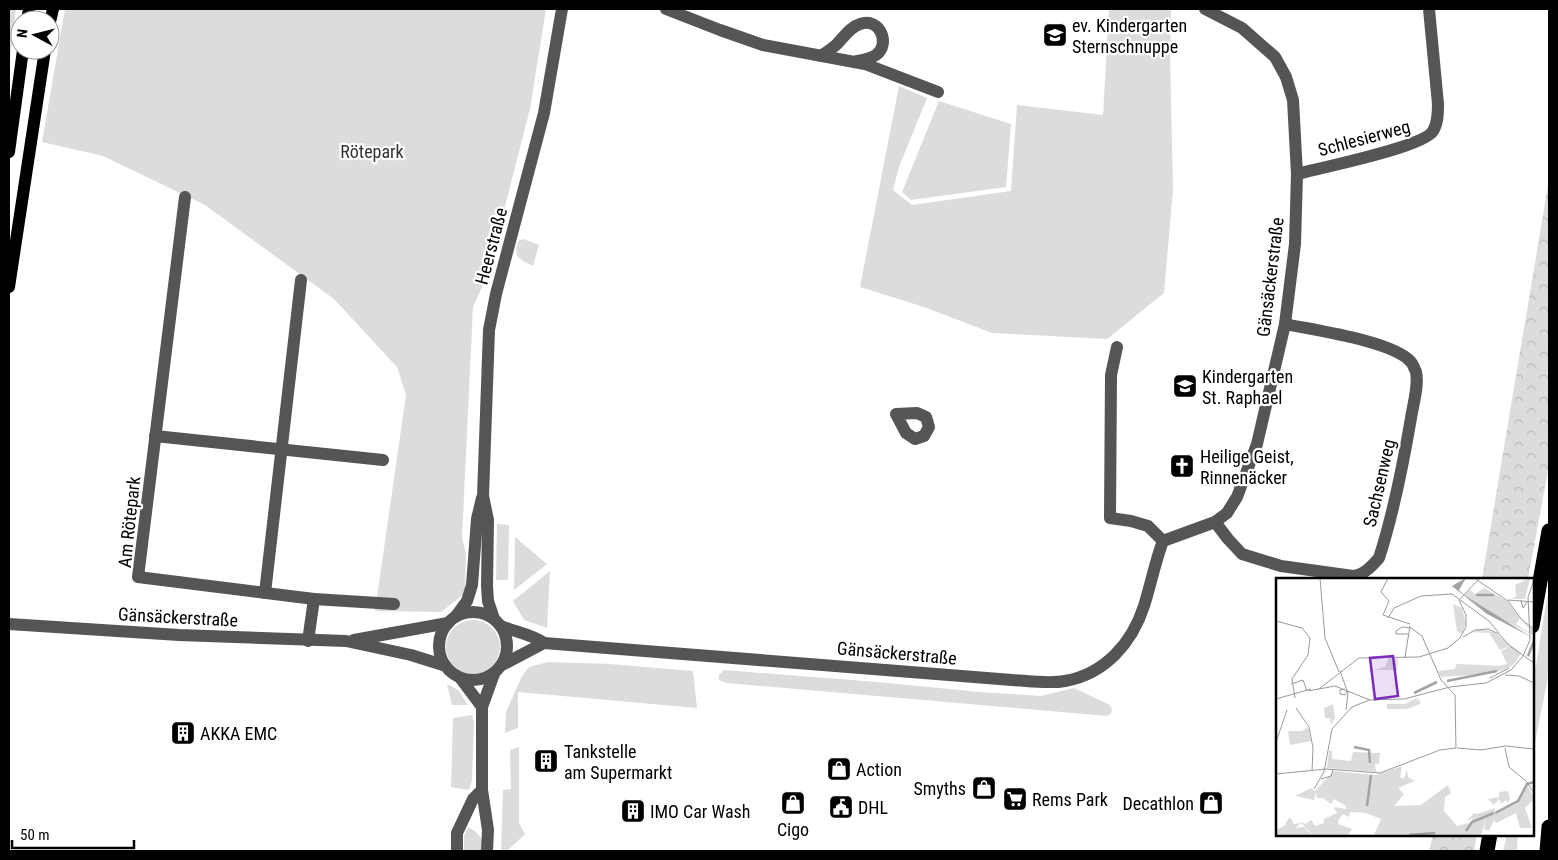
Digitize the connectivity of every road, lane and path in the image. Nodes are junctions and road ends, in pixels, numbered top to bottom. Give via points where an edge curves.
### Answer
1 (562, 9) edge
2 (666, 9) edge
3 (1204, 9) edge
4 (1429, 9) edge
5 (821, 56) junction
6 (22, 60) edge
7 (43, 60) edge
8 (854, 62) junction
9 (938, 92) dead end
10 (9, 152) edge
11 (1297, 174) junction
12 (185, 197) dead end
13 (300, 280) dead end
14 (9, 287) edge
15 (1285, 324) junction
16 (1117, 347) dead end
17 (156, 436) junction
18 (280, 450) junction
19 (383, 460) dead end
20 (483, 496) junction
21 (1215, 522) junction
22 (1549, 531) edge
23 (1164, 541) junction
24 (265, 593) junction
25 (314, 599) junction
26 (394, 604) dead end
27 (452, 619) junction
28 (1533, 620) edge
29 (498, 623) junction
30 (9, 624) edge
31 (308, 641) junction
32 (346, 641) junction
33 (544, 643) junction
34 (444, 665) junction
35 (498, 670) junction
36 (461, 679) junction
37 (482, 707) junction
38 (482, 790) junction
39 (1549, 828) edge
40 (1490, 835) edge
41 (457, 851) edge
42 (487, 851) edge
43 (1486, 851) edge
44 (1547, 851) edge

1 - 20 street, Heerstraße via 544,113 489,330
2 - 5 street via 763,45
3 - 11 street, Gänsäckerstraße via 1242,28 1275,56 1293,100
4 - 11 street, Schlesierweg via 1438,104 1433,132 1420,141 1399,148
5 - 8 street
5 - 8 street via 854,27 870,23 878,27 883,34 881,50 870,59
6 - 10 main road
7 - 14 main road
8 - 9 street
11 - 15 street, Gänsäckerstraße via 1294,244
12 - 17 street, Am Rötepark
13 - 18 street
15 - 21 street, Gänsäckerstraße via 1256,444 1237,497 1227,513
15 - 21 street, Sachsenweg via 1390,349 1411,362 1416,372 1402,471 1379,558 1359,575 1327,574 1281,566 1242,554
16 - 23 street via 1111,374 1110,518 1148,526
17 - 18 street
17 - 24 street, Am Rötepark via 138,577
18 - 19 street
18 - 24 street
20 - 27 street, Heerstraße via 477,520 472,585 467,601
20 - 29 street, Heerstraße via 488,520 486,586 488,601
21 - 23 street, Gänsäckerstraße
22 - 28 highway
23 - 33 street, Gänsäckerstraße via 1154,564 1144,607 1125,645 1101,667 1066,681 1012,680
24 - 25 street, Am Rötepark
25 - 26 street, Am Rötepark
25 - 31 street
27 - 29 street via 467,612 477,612
27 - 32 street, Gänsäckerstraße
27 - 34 street via 442,632 438,645
29 - 33 street, Gänsäckerstraße
29 - 35 street via 507,643 506,655
30 - 31 street, Gänsäckerstraße
31 - 32 street, Gänsäckerstraße
32 - 34 street, Gänsäckerstraße
33 - 35 street
34 - 36 street
35 - 36 street via 480,680
35 - 37 street
36 - 37 street
37 - 38 street
38 - 41 street via 473,799 457,833
38 - 42 street via 488,830
39 - 44 highway
40 - 43 highway

